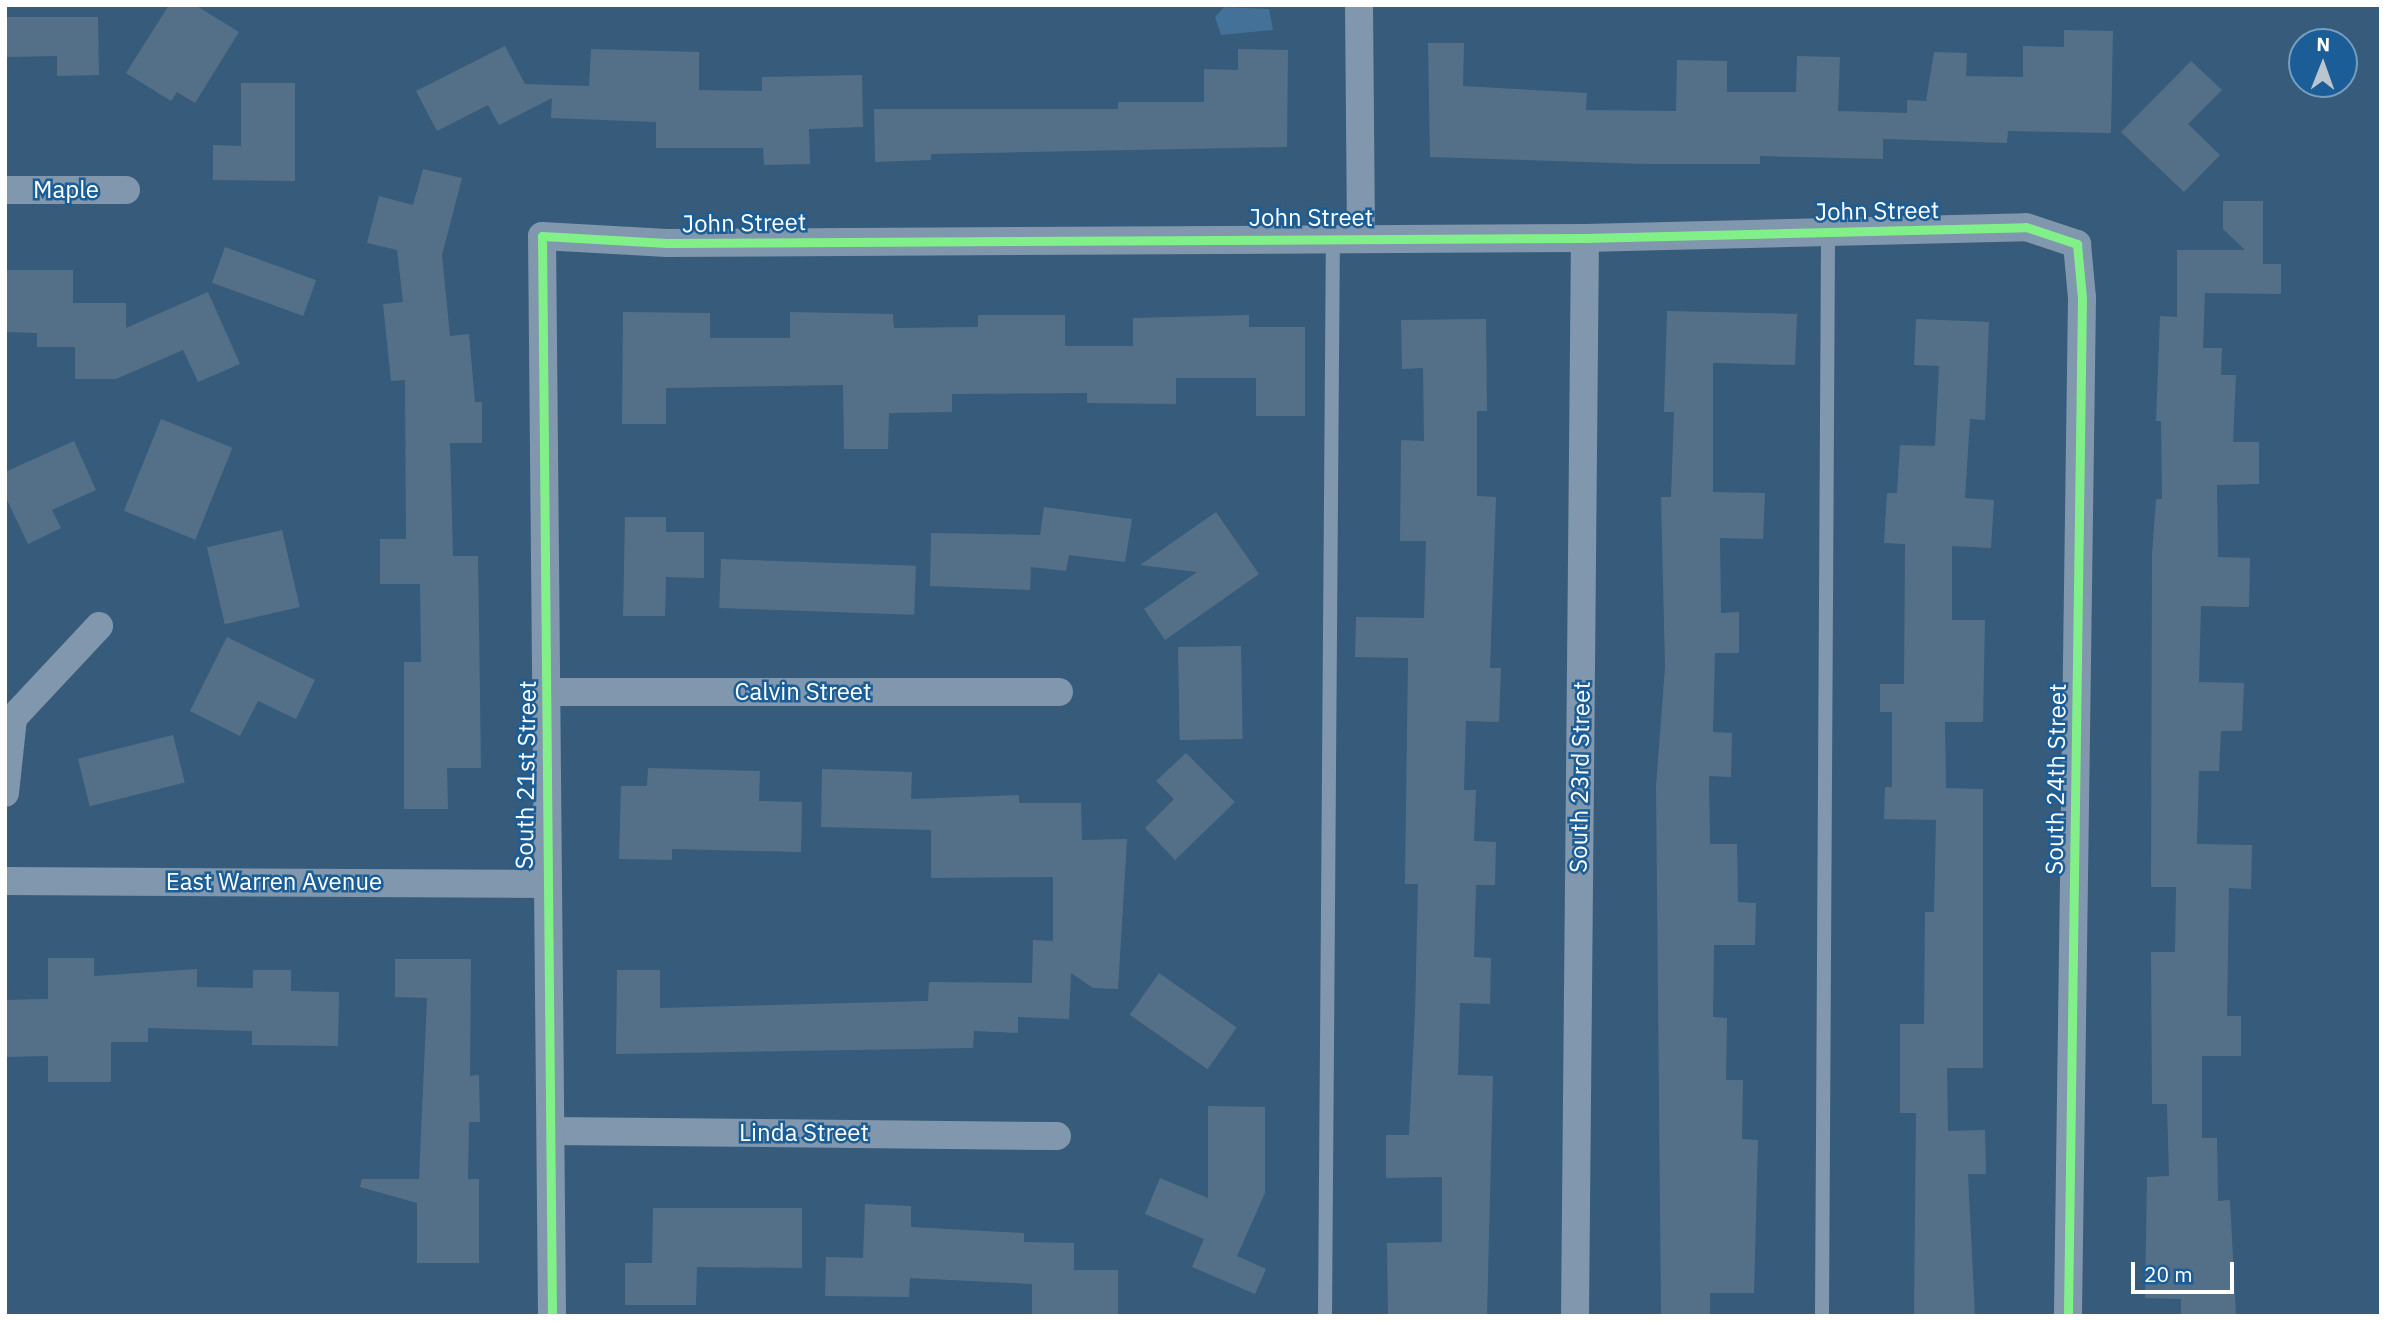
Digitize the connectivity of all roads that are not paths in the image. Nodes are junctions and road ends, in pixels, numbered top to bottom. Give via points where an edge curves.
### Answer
1 (1359, 5) edge
2 (5, 190) edge
3 (126, 190) dead end
4 (1828, 232) junction
5 (542, 236) joint
6 (1333, 237) junction
7 (1361, 237) junction
8 (1585, 238) junction
9 (2077, 244) joint
10 (99, 626) dead end
11 (1059, 691) dead end
12 (548, 692) junction
13 (5, 793) edge
14 (5, 881) edge
15 (543, 884) junction
16 (551, 1131) junction
17 (1057, 1136) dead end
18 (552, 1316) edge
19 (1325, 1316) edge
20 (1575, 1316) edge
21 (1822, 1316) edge
22 (2068, 1316) edge

1 - 7 street
2 - 3 street, Maple
4 - 8 street, John Street
4 - 9 street, John Street via 2026,227
4 - 21 lane
5 - 6 street, John Street via 667,243
5 - 12 street, South 21st Street
6 - 7 street, John Street
6 - 19 lane
7 - 8 street, John Street
8 - 20 street, South 23rd Street
9 - 22 street, South 24th Street via 2082,298
10 - 13 street via 13,718
11 - 12 street, Calvin Street
12 - 15 street, South 21st Street
14 - 15 street, East Warren Avenue
15 - 16 street, South 21st Street
16 - 17 street, Linda Street
16 - 18 street, South 21st Street

